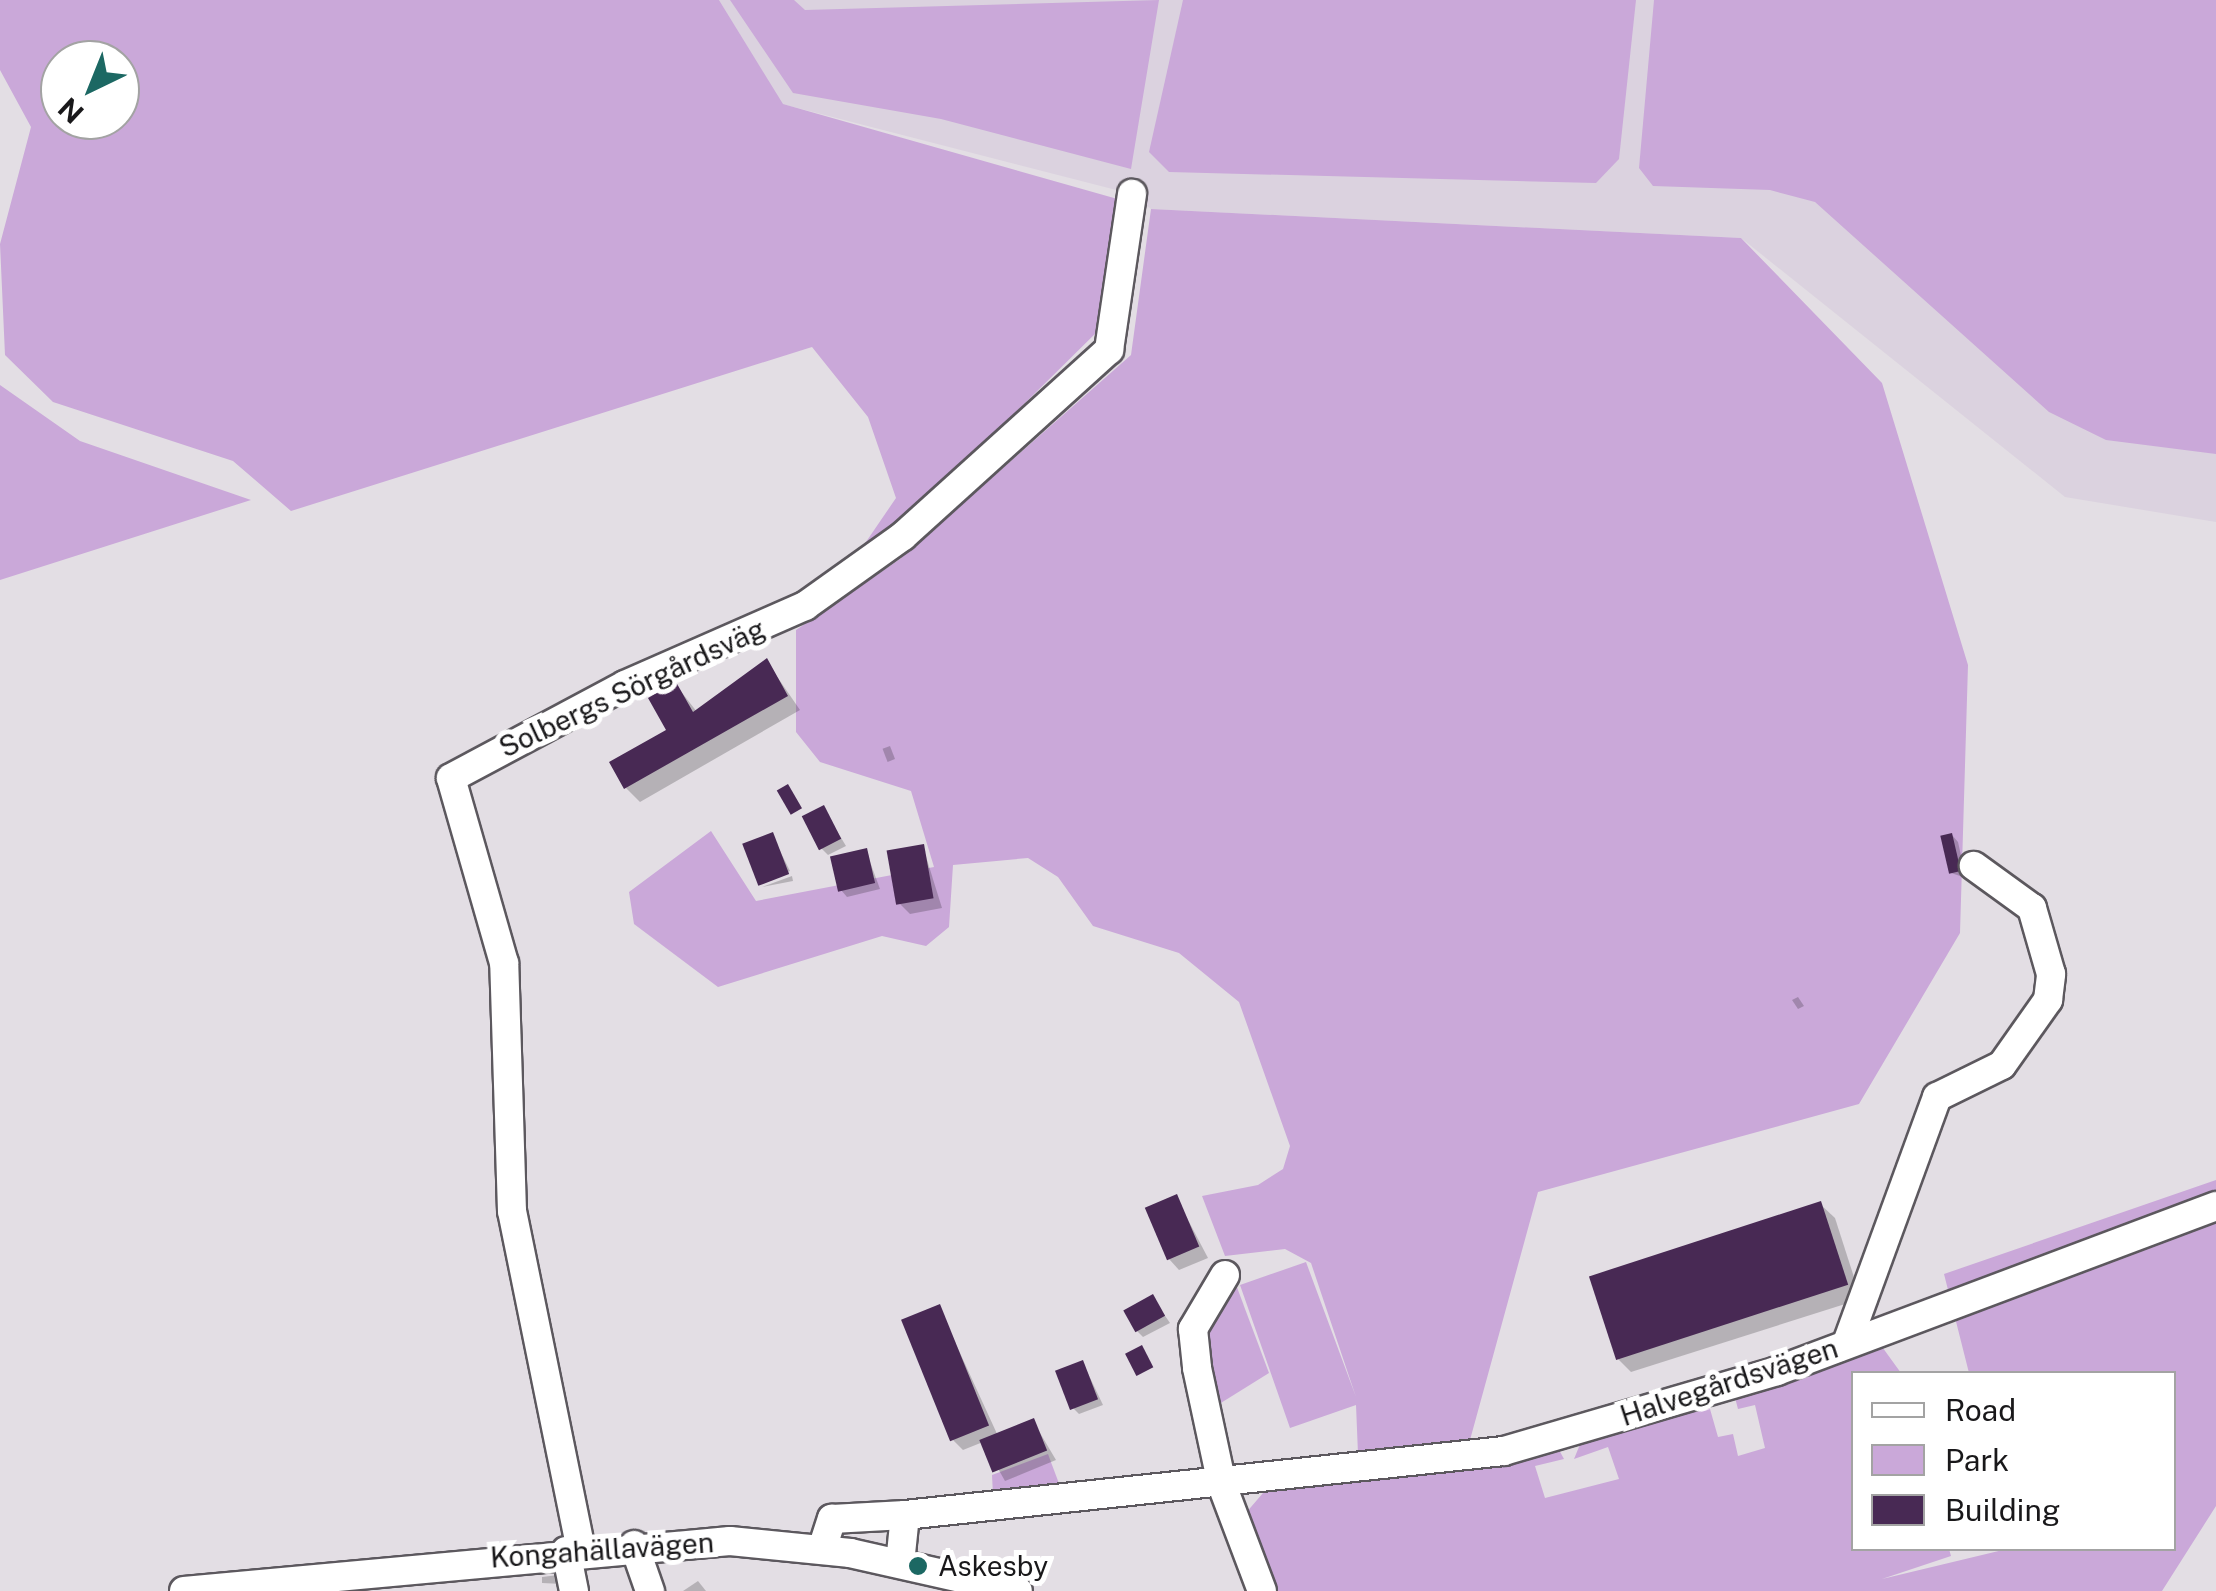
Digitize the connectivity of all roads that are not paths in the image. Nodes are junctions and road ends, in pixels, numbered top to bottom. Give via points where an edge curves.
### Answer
1 (1132, 194) dead end
2 (1974, 866) dead end
3 (2216, 1206) edge
4 (1225, 1275) dead end
5 (1848, 1343) junction
6 (1222, 1485) junction
7 (905, 1515) junction
8 (634, 1545) junction
9 (822, 1549) junction
10 (574, 1550) junction
11 (900, 1563) junction
12 (293, 1586) edge
13 (184, 1591) edge
14 (574, 1591) edge
15 (650, 1591) edge
16 (1018, 1591) edge
17 (1262, 1591) edge

1 - 10 street, Solbergs Sörgårdsväg via 1108,350 903,536 805,606 625,686 452,778 504,964 512,1211
2 - 5 street via 2032,908 2051,974 2048,1000 2002,1065 1937,1096
3 - 5 street, Halvegårdsvägen
4 - 6 street via 1193,1329
5 - 6 street, Halvegårdsvägen via 1504,1450
6 - 7 street, Halvegårdsvägen
6 - 17 street
7 - 9 street, Halvegårdsvägen via 832,1519
7 - 11 street
8 - 9 street, Kongahällavägen
8 - 10 street, Kongahällavägen
8 - 15 street
9 - 11 street, Kongahällavägen
10 - 12 street, Kongahällavägen
10 - 14 street
11 - 16 street, Kongahällavägen
12 - 13 street, Kongahällavägen

